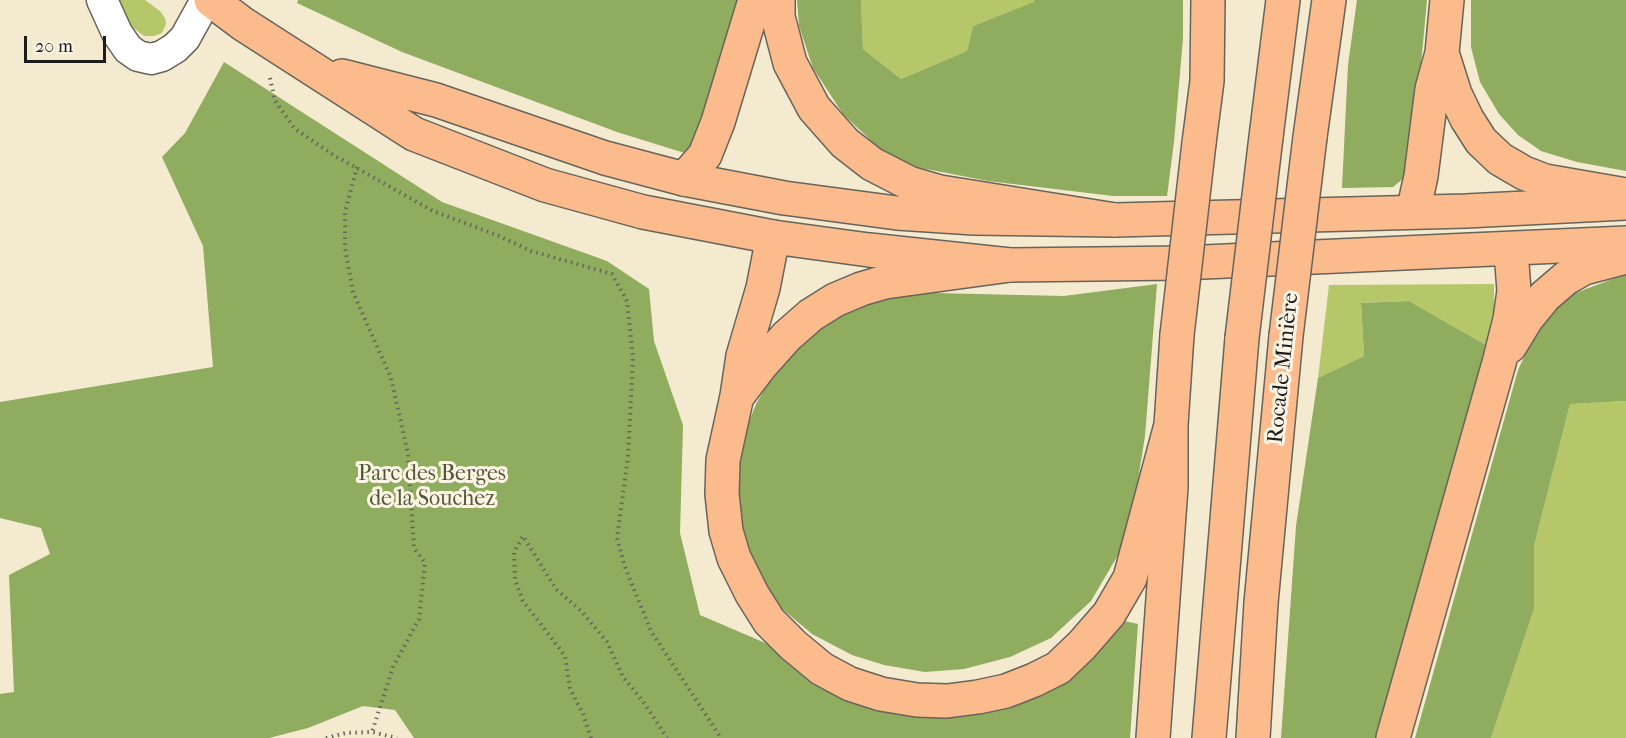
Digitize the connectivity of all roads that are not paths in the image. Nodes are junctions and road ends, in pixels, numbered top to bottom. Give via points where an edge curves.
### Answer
1 (102, 0) edge
2 (208, 0) edge
3 (755, 0) edge
4 (778, 0) edge
5 (1208, 0) edge
6 (1225, 0) edge
7 (1283, 0) edge
8 (1329, 0) edge
9 (1446, 0) edge
10 (1442, 53) junction
11 (316, 70) junction
12 (1207, 81) junction
13 (684, 179) junction
14 (732, 190) junction
15 (1626, 195) edge
16 (594, 198) junction
17 (1626, 203) edge
18 (1466, 211) junction
19 (1413, 212) junction
20 (1115, 220) junction
21 (773, 237) junction
22 (1626, 243) edge
23 (1508, 249) junction
24 (1349, 255) junction
25 (1626, 257) edge
26 (1010, 265) junction
27 (1499, 363) junction
28 (737, 396) junction
29 (1171, 425) junction
30 (1153, 738) edge
31 (1209, 738) edge
32 (1253, 738) edge
33 (1393, 738) edge

1 - 2 lane via 128,49 151,58 162,57 185,38
2 - 11 main road
3 - 13 main road via 705,155
4 - 20 main road via 778,17 790,63 814,108 845,143 872,164 909,183 940,192
5 - 12 main road
6 - 12 main road
7 - 31 main road, Rocade Minière, bridge via 1242,338
8 - 32 main road, Rocade Minière, bridge via 1287,336 1261,603
9 - 10 main road
10 - 15 main road via 1467,119 1481,141 1500,159 1545,181
10 - 19 main road via 1432,88
11 - 13 main road via 436,100 605,158
11 - 16 main road via 414,134 545,185
12 - 29 main road, bridge
13 - 14 main road
13 - 16 main road via 653,196
14 - 20 main road via 897,213
14 - 21 main road via 766,221
16 - 21 main road via 643,212
17 - 18 main road
18 - 19 main road
18 - 23 main road
19 - 20 main road
19 - 24 main road via 1390,237
21 - 26 main road
21 - 28 main road
22 - 23 main road
23 - 24 main road
23 - 27 main road via 1514,291
24 - 26 main road via 1119,265
25 - 27 main road via 1584,268 1566,278 1527,318
26 - 28 main road via 885,282 835,300 787,336
27 - 33 main road
28 - 29 main road via 723,460 722,494 734,558 752,594 769,621 822,669 850,684 917,700 947,701 1006,691 1058,668 1082,645 1109,614 1130,578
29 - 30 main road via 1171,487

